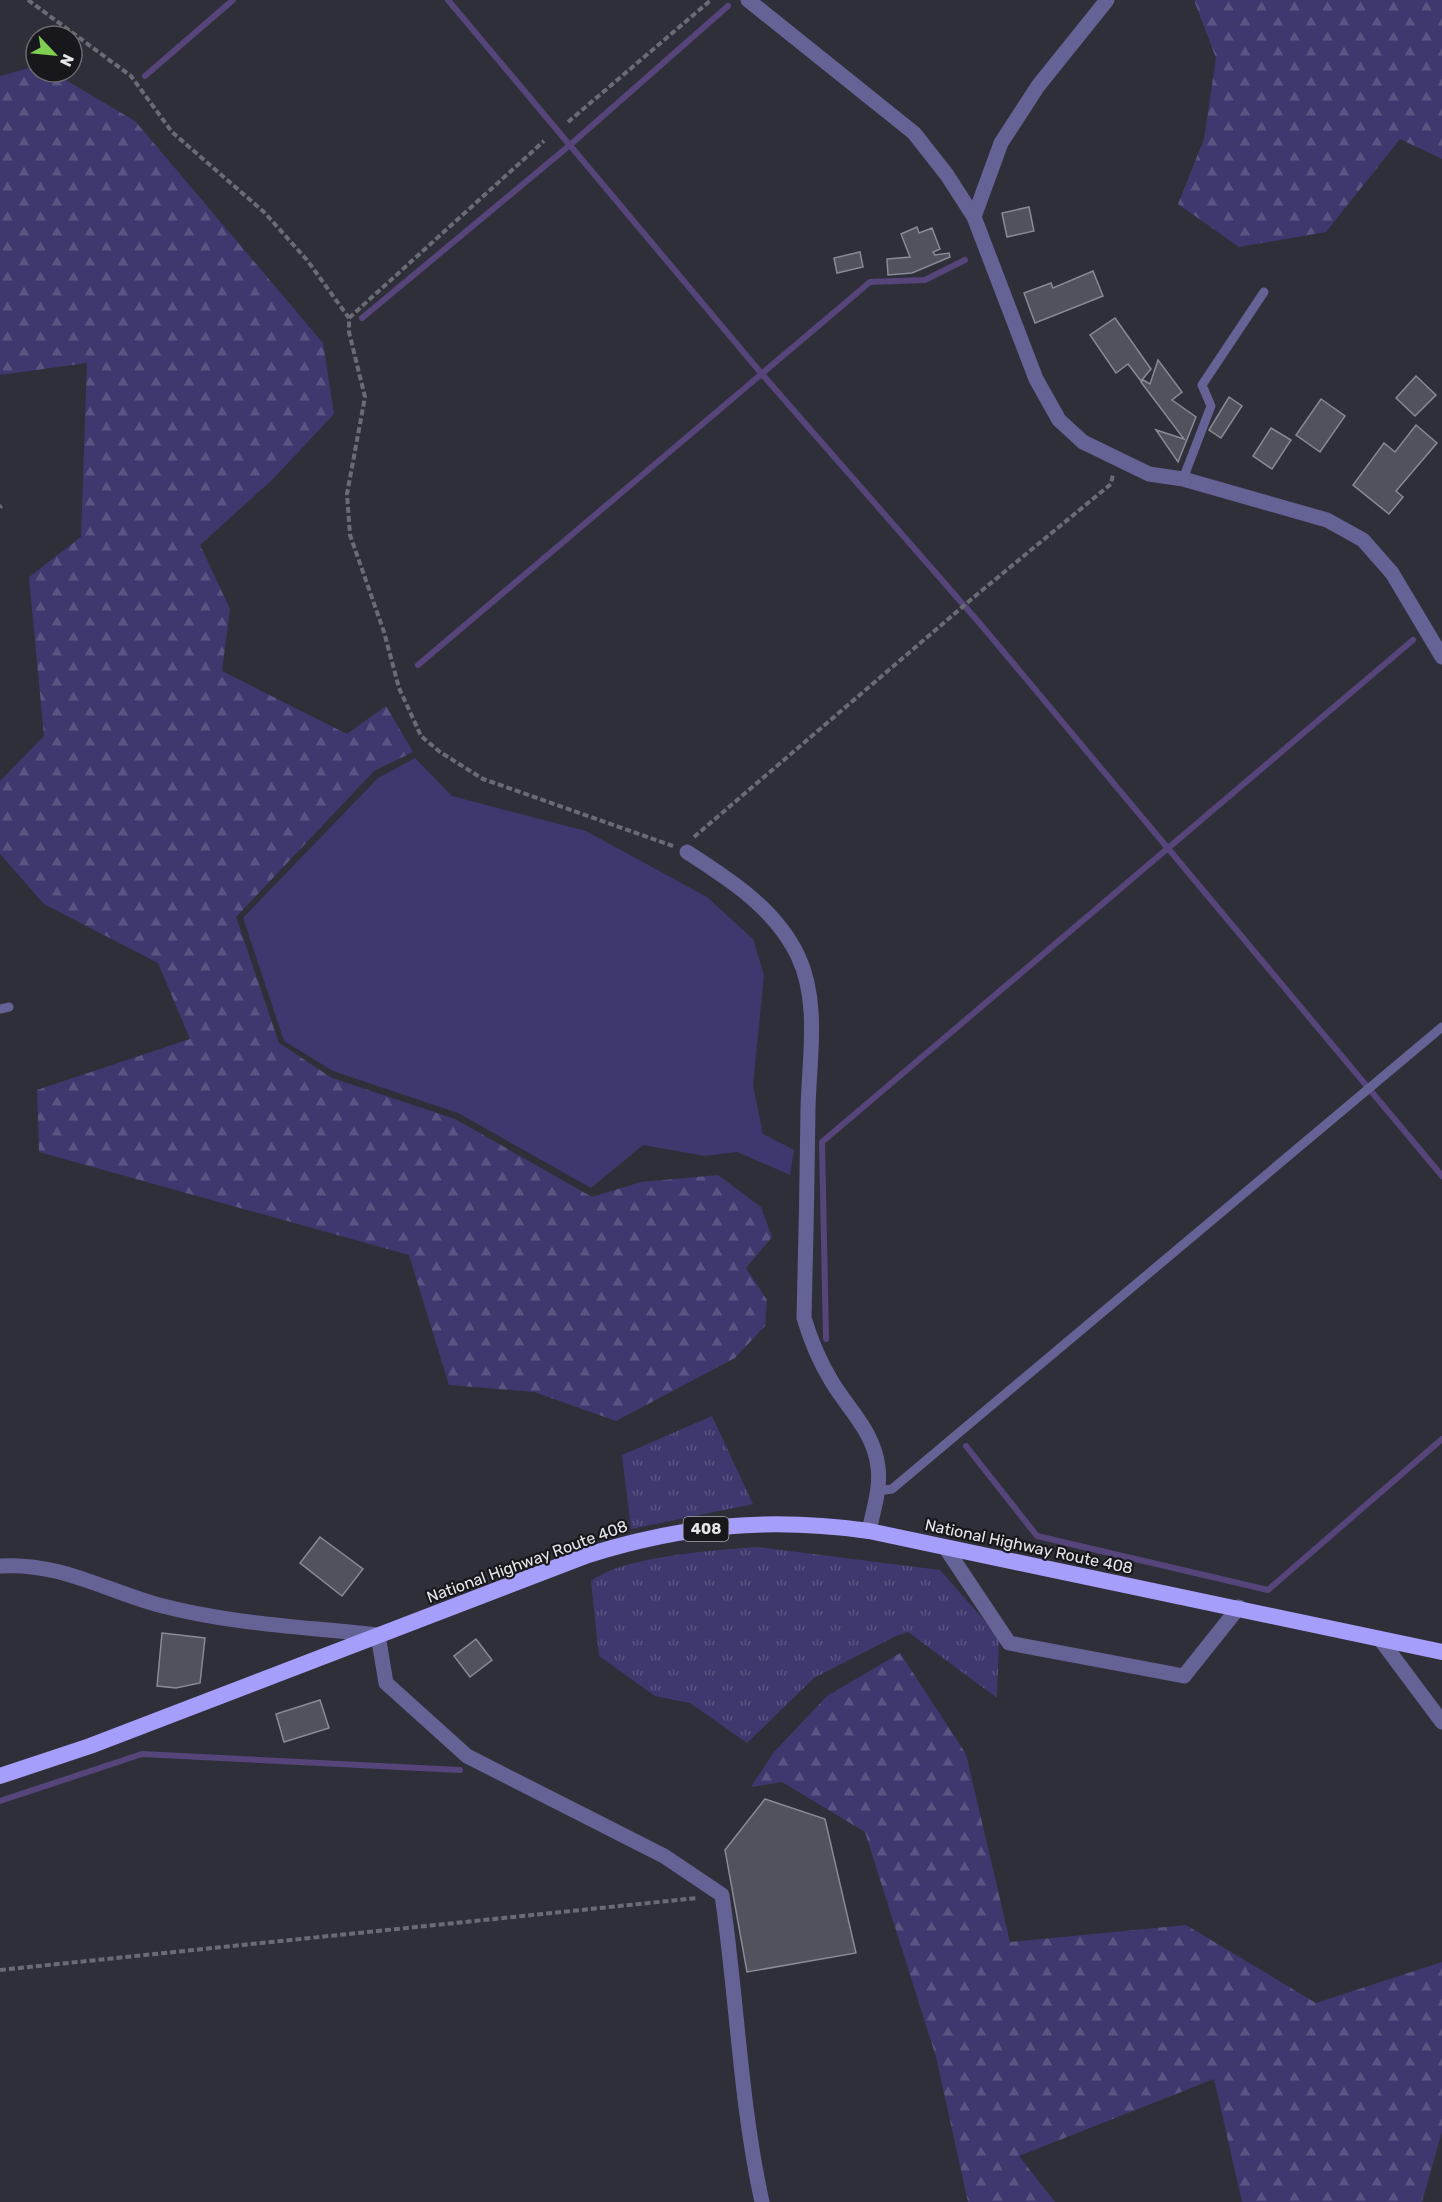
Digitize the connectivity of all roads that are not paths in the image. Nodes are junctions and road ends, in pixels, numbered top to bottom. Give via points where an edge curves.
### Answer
1 (748, 0) edge
2 (1107, 0) edge
3 (974, 217) junction
4 (1264, 292) dead end
5 (1183, 479) junction
6 (1442, 657) edge
7 (687, 852) road end
8 (1442, 1027) edge
9 (877, 1491) junction
10 (869, 1532) junction
11 (945, 1547) junction
12 (0, 1566) edge
13 (1239, 1607) junction
14 (378, 1635) junction
15 (1380, 1639) junction
16 (1442, 1652) edge
17 (1442, 1722) edge
18 (0, 1776) edge
19 (762, 2202) edge

1 - 3 street via 914,133
2 - 3 street via 1038,86 1001,142
3 - 5 street via 1036,379 1059,420 1083,442 1117,460 1149,474
4 - 5 lane via 1202,385 1211,406
5 - 6 street via 1327,520 1363,540 1392,573
7 - 9 street via 758,902 790,942 805,974 811,1027 804,1318 815,1353 833,1384 860,1417 878,1467
8 - 9 lane via 892,1489
9 - 10 street
10 - 11 highway, National Highway Route 408 / 408
10 - 14 highway, National Highway Route 408 / 408 via 805,1525 745,1525 641,1538
11 - 13 highway, National Highway Route 408 / 408
11 - 13 street via 1009,1643 1184,1676
12 - 14 street via 21,1564 71,1573 158,1605 207,1615
13 - 15 highway, National Highway Route 408 / 408
14 - 18 highway, National Highway Route 408 / 408 via 90,1746
14 - 19 street via 387,1683 467,1756 664,1856 722,1895 752,2158
15 - 16 highway, National Highway Route 408 / 408
15 - 17 street

